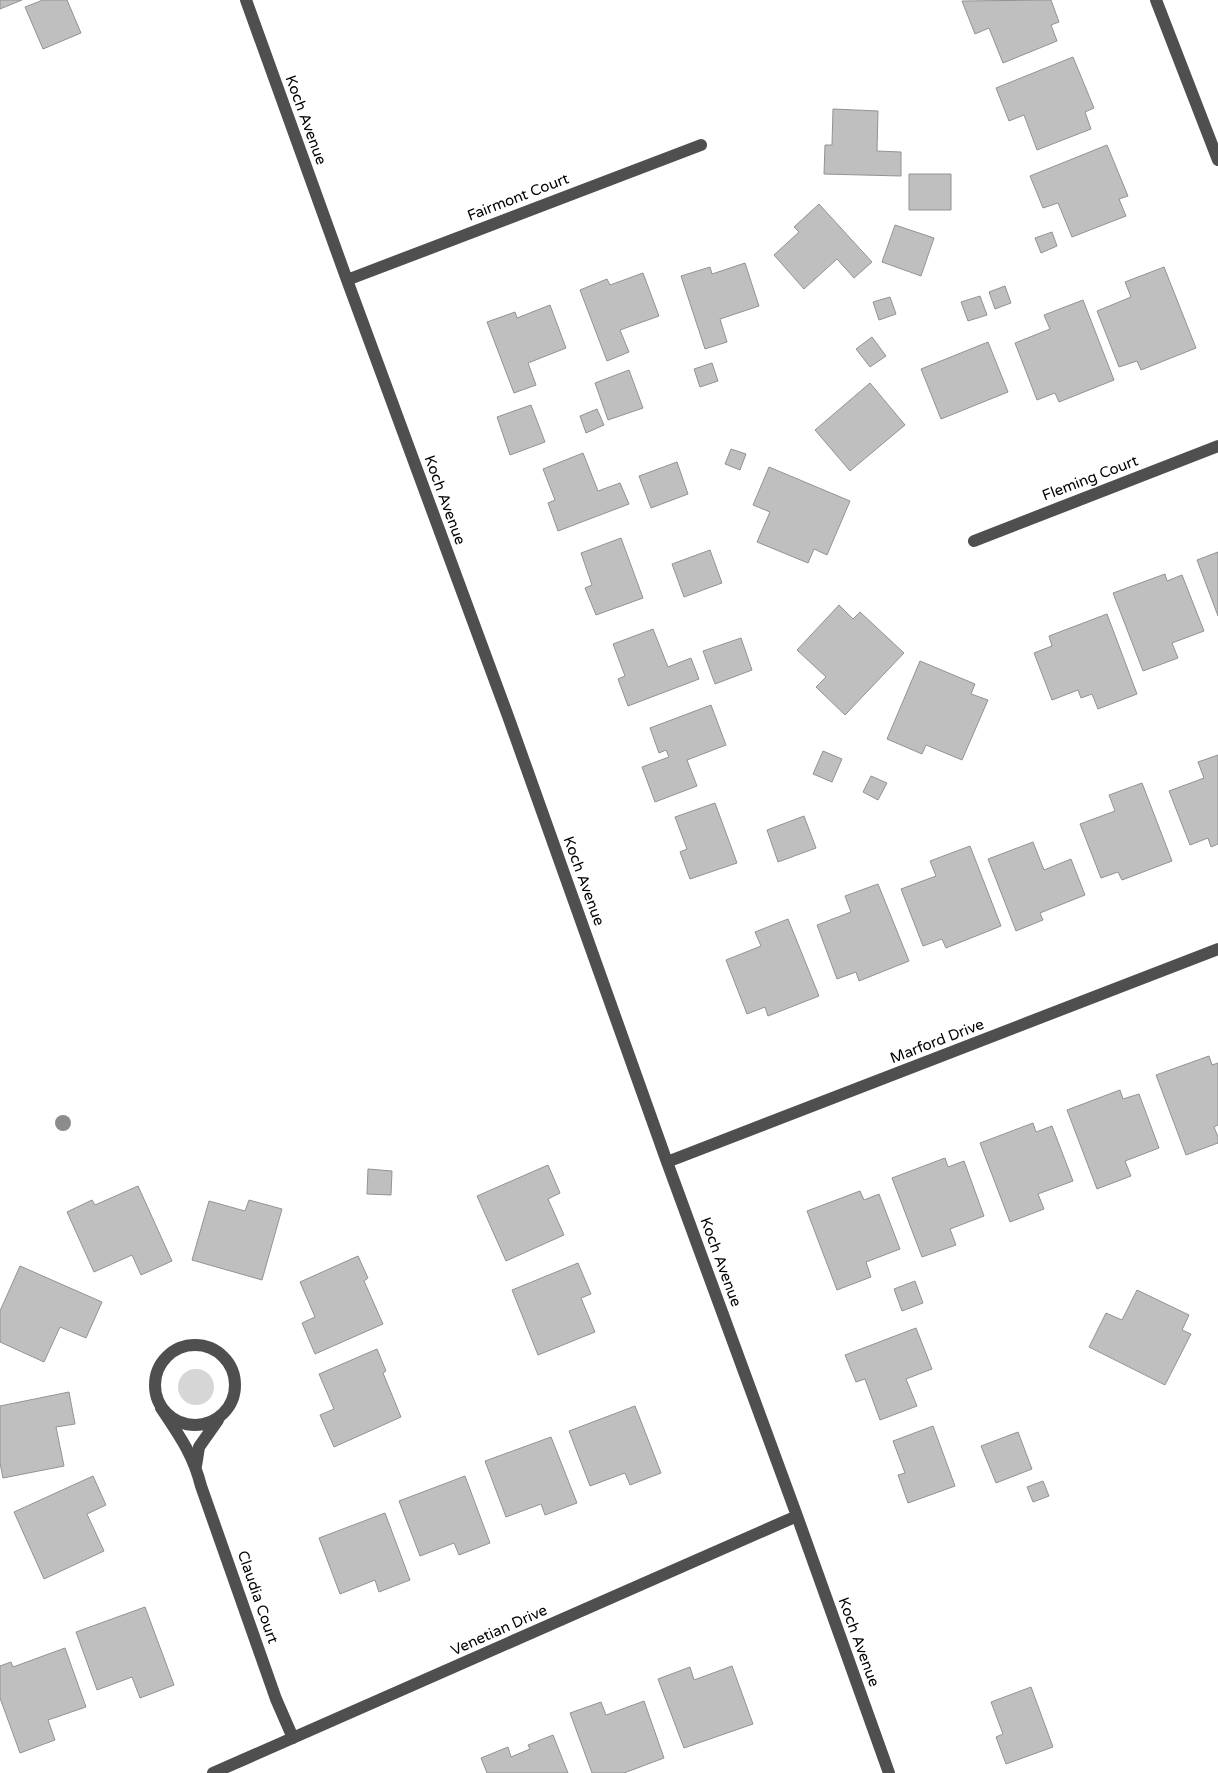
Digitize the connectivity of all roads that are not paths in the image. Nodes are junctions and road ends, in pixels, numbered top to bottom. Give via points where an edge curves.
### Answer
1 (246, 0) edge
2 (1156, 0) edge
3 (701, 144) dead end
4 (1218, 160) edge
5 (347, 280) junction
6 (1218, 446) edge
7 (974, 541) dead end
8 (1218, 949) edge
9 (666, 1162) junction
10 (161, 1408) junction
11 (219, 1418) junction
12 (196, 1466) junction
13 (797, 1516) junction
14 (293, 1738) junction
15 (213, 1773) edge
16 (889, 1773) edge

1 - 5 street, Koch Avenue
2 - 4 street
3 - 5 street, Fairmont Court
5 - 9 street, Koch Avenue via 509,719
6 - 7 street, Fleming Court
8 - 9 street, Marford Drive
9 - 13 street, Koch Avenue
10 - 11 street via 182,1424 208,1424
10 - 11 street, Claudia Court via 155,1382 166,1357 191,1345 205,1346 227,1360 236,1384 229,1409
10 - 12 street, Claudia Court
11 - 12 street, Claudia Court via 199,1446
12 - 14 street, Claudia Court via 276,1699
13 - 14 street, Venetian Drive
13 - 16 street, Koch Avenue
14 - 15 street, Venetian Drive

